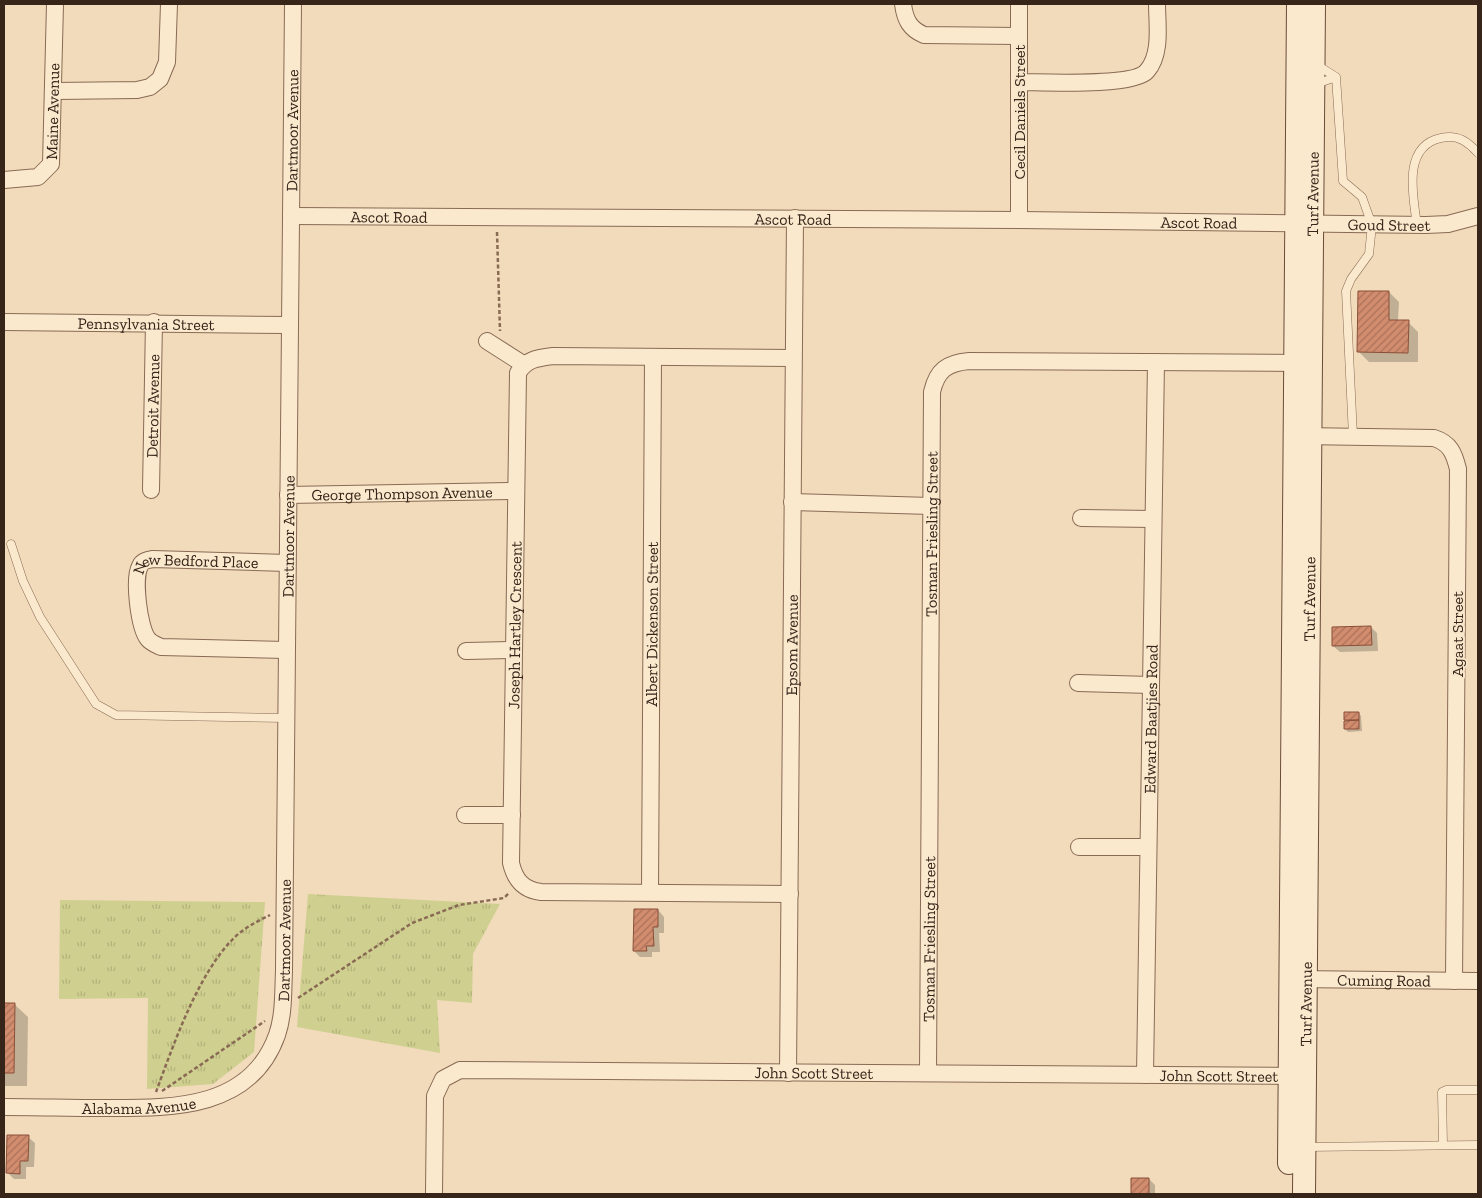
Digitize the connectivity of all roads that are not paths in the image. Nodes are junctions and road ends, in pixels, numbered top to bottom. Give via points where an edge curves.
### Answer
1 (55, 4) edge
2 (169, 4) edge
3 (292, 4) edge
4 (903, 4) edge
5 (1019, 4) edge
6 (1157, 4) edge
7 (1298, 4) edge
8 (1314, 4) edge
9 (1018, 36) junction
10 (1313, 74) junction
11 (1336, 77) junction
12 (1019, 82) junction
13 (54, 91) junction
14 (1478, 153) edge
15 (4, 180) edge
16 (291, 216) junction
17 (1478, 216) edge
18 (795, 218) junction
19 (1019, 220) junction
20 (1304, 224) junction
21 (1372, 225) junction
22 (1418, 225) junction
23 (4, 322) edge
24 (154, 322) junction
25 (289, 325) junction
26 (494, 346) road end
27 (653, 358) junction
28 (793, 358) junction
29 (1156, 362) junction
30 (1303, 363) junction
31 (523, 364) junction
32 (1302, 436) junction
33 (1353, 436) junction
34 (151, 490) dead end
35 (515, 491) junction
36 (288, 495) junction
37 (792, 502) junction
38 (931, 506) junction
39 (1081, 518) dead end
40 (1153, 520) junction
41 (11, 544) dead end
42 (287, 563) junction
43 (286, 650) junction
44 (513, 650) junction
45 (466, 651) dead end
46 (1078, 683) dead end
47 (1151, 685) junction
48 (286, 718) junction
49 (465, 815) dead end
50 (512, 815) junction
51 (1079, 847) dead end
52 (1148, 847) junction
53 (650, 892) junction
54 (790, 894) junction
55 (1298, 979) junction
56 (1454, 980) junction
57 (1478, 981) edge
58 (261, 1064) joint
59 (788, 1073) junction
60 (928, 1074) junction
61 (1145, 1075) junction
62 (1298, 1076) junction
63 (1478, 1090) edge
64 (4, 1107) edge
65 (1443, 1145) junction
66 (1478, 1145) edge
67 (1305, 1147) junction
68 (434, 1194) edge
69 (1289, 1194) edge
70 (1304, 1194) edge

1 - 13 street, Maine Avenue
2 - 13 street via 167,62 160,79 150,87
3 - 16 street, Dartmoor Avenue
4 - 9 street via 909,25 924,35
5 - 9 street, Cecil Daniels Street
6 - 12 street via 1156,50 1147,72 1137,78
7 - 20 main road, Turf Avenue
8 - 10 main road, Turf Avenue
9 - 12 street, Cecil Daniels Street
10 - 11 lane
10 - 11 lane
10 - 20 main road, Turf Avenue
11 - 21 lane via 1343,181 1362,197
12 - 19 street, Cecil Daniels Street
13 - 15 street, Maine Avenue via 53,149 48,170 33,179
14 - 22 lane via 1467,141 1452,136 1435,139 1419,150 1415,157 1412,189
16 - 18 street, Ascot Road
16 - 25 street, Dartmoor Avenue
17 - 22 street, Goud Street via 1448,224
18 - 19 street, Ascot Road
18 - 28 street, Epsom Avenue
19 - 20 street, Ascot Road
20 - 21 street, Goud Street
20 - 30 main road, Turf Avenue
21 - 22 street, Goud Street
21 - 33 lane via 1369,254 1346,291
23 - 24 street, Pennsylvania Street
24 - 25 street, Pennsylvania Street
24 - 34 street, Detroit Avenue
25 - 36 street, Dartmoor Avenue
26 - 31 street
27 - 28 street
27 - 31 street via 553,356
27 - 53 street, Albert Dickenson Street
28 - 37 street, Epsom Avenue
29 - 30 street, Tosman Friesling Street
29 - 38 street, Tosman Friesling Street via 969,361 946,366 934,381 932,392
29 - 40 street, Edward Baatjies Road
30 - 32 main road, Turf Avenue
31 - 35 street, Joseph Hartley Crescent via 516,384
32 - 33 street, Agaat Street
32 - 55 main road, Turf Avenue
33 - 56 street, Agaat Street via 1434,438 1450,447 1458,468
35 - 36 street, George Thompson Avenue
35 - 44 street, Joseph Hartley Crescent
36 - 42 street, Dartmoor Avenue
37 - 38 street
37 - 54 street, Epsom Avenue
38 - 60 street, Tosman Friesling Street
39 - 40 street
40 - 47 street, Edward Baatjies Road
41 - 48 lane via 23,581 40,617 96,704 116,715
42 - 43 street, Dartmoor Avenue
42 - 43 street, New Bedford Place via 153,559 139,567 138,580 143,630 148,640 161,647
43 - 48 street, Dartmoor Avenue
44 - 45 street
44 - 50 street, Joseph Hartley Crescent
46 - 47 street
47 - 52 street, Edward Baatjies Road
48 - 58 street, Dartmoor Avenue via 282,1010 278,1034
49 - 50 street
50 - 53 street, Joseph Hartley Crescent via 511,863 520,883 532,891
51 - 52 street
52 - 61 street, Edward Baatjies Road
53 - 54 street
54 - 59 street, Epsom Avenue
55 - 56 street, Cuming Road
55 - 62 main road, Turf Avenue
56 - 57 street, Cuming Road
58 - 64 street, Alabama Avenue via 235,1087 195,1104 146,1108
59 - 60 street, John Scott Street
59 - 68 street, John Scott Street via 477,1069 449,1074 435,1096
60 - 61 street, John Scott Street
61 - 62 street, John Scott Street
62 - 67 main road, Turf Avenue
62 - 69 main road, Turf Avenue
63 - 65 lane via 1442,1092
65 - 66 lane
65 - 67 lane
67 - 70 main road, Turf Avenue

